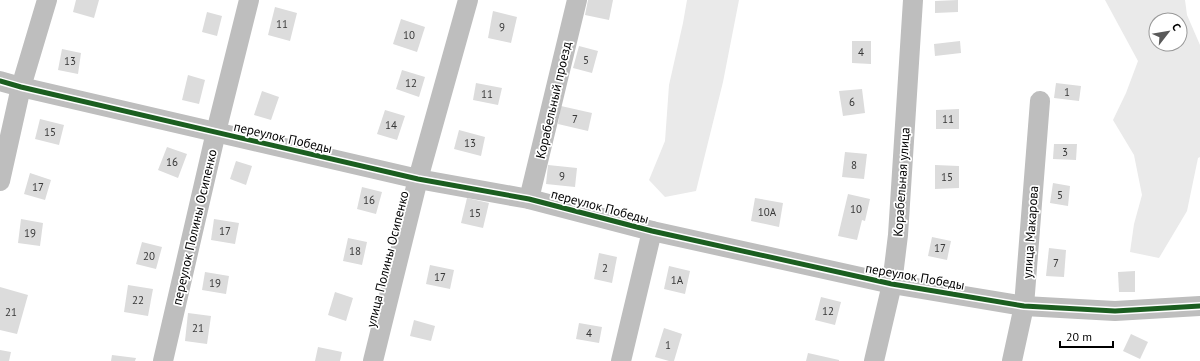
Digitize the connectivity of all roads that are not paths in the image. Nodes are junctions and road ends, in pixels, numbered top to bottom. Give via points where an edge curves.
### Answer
1 (47, 0) edge
2 (249, 0) edge
3 (468, 0) edge
4 (577, 0) edge
5 (913, 0) edge
6 (0, 81) edge
7 (21, 87) junction
8 (1040, 101) dead end
9 (216, 132) junction
10 (418, 179) junction
11 (0, 181) edge
12 (529, 199) junction
13 (652, 231) junction
14 (892, 284) junction
15 (1024, 306) junction
16 (1200, 306) edge
17 (163, 361) edge
18 (374, 361) edge
19 (621, 361) edge
20 (874, 361) edge
21 (1012, 361) edge

1 - 7 street
2 - 9 street, переулок Полины Осипенко
3 - 10 street, улица Полины Осипенко
4 - 12 street, Корабельный проезд
5 - 14 street, Корабельная улица via 898,235
6 - 7 street, переулок Победы
7 - 9 street, переулок Победы
7 - 11 street
8 - 15 street, улица Макарова
9 - 10 street, переулок Победы
9 - 17 street, переулок Полины Осипенко
10 - 12 street, переулок Победы
10 - 18 street, улица Полины Осипенко
12 - 13 street, переулок Победы
13 - 14 street, переулок Победы
13 - 19 street
14 - 15 street, переулок Победы
14 - 20 street, Корабельная улица
15 - 16 street, переулок Победы via 1114,311
15 - 21 street, улица Макарова

